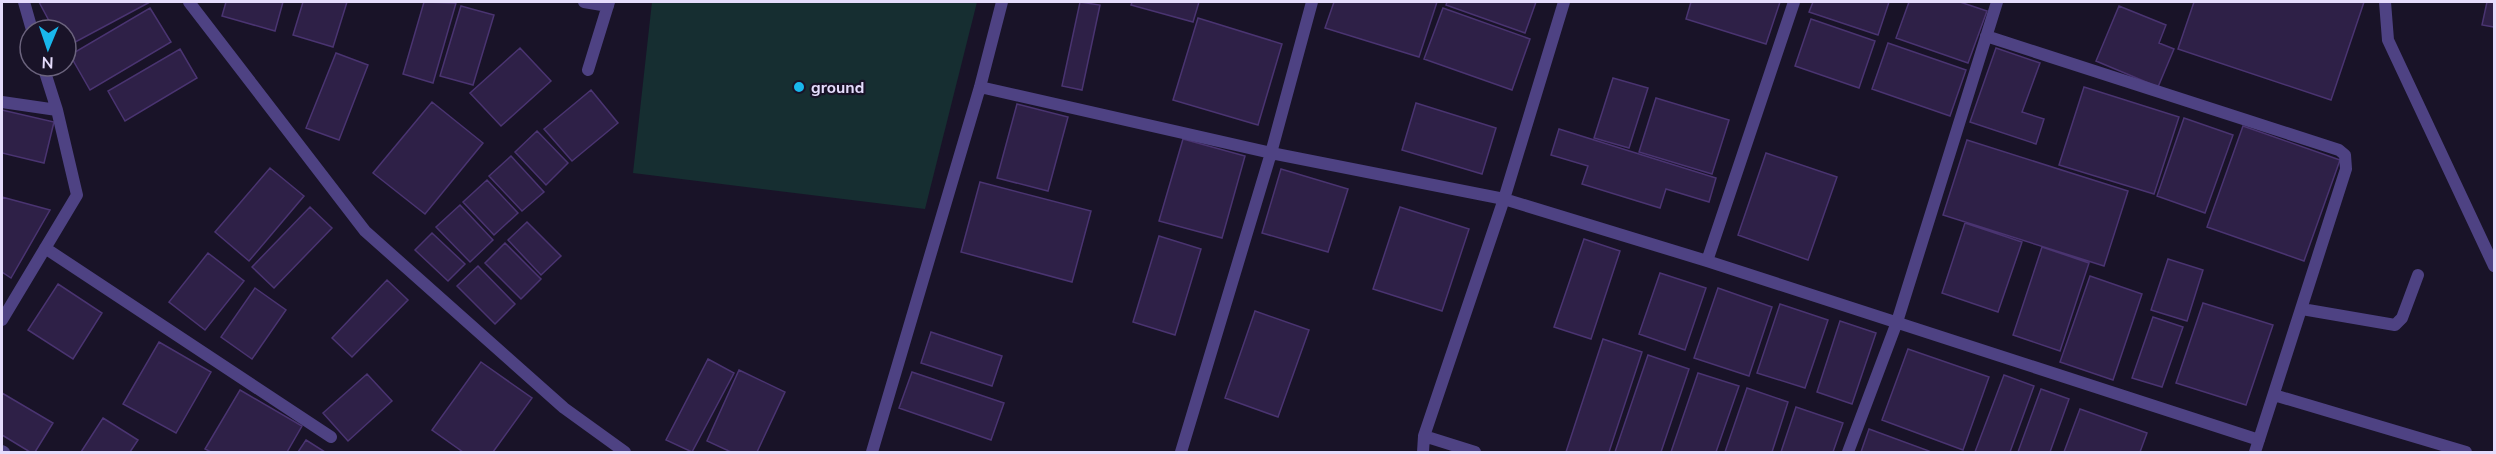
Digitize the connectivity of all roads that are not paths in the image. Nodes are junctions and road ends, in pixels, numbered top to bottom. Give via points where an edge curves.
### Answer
1 (24, 2) edge
2 (189, 2) edge
3 (584, 2) edge
4 (1002, 2) edge
5 (1312, 2) edge
6 (1564, 2) edge
7 (1794, 2) edge
8 (1997, 2) edge
9 (2385, 2) edge
10 (608, 4) edge
11 (29, 18) edge
12 (1986, 36) junction
13 (588, 70) dead end
14 (47, 78) edge
15 (980, 87) junction
16 (2, 102) edge
17 (57, 110) junction
18 (1271, 153) junction
19 (1504, 199) junction
20 (45, 248) junction
21 (1707, 261) junction
22 (2494, 266) edge
23 (2418, 276) dead end
24 (2302, 309) junction
25 (4, 313) edge
26 (1897, 322) junction
27 (2274, 395) junction
28 (1424, 436) junction
29 (331, 438) dead end
30 (2259, 440) junction
31 (625, 453) edge
32 (872, 453) edge
33 (1181, 453) edge
34 (1424, 453) edge
35 (1475, 453) edge
36 (1848, 453) edge
37 (2255, 453) edge
38 (2466, 453) edge

1 - 11 street
2 - 31 street via 365,231 564,408
3 - 10 street
4 - 15 street
5 - 18 street
6 - 19 street
7 - 21 street
8 - 12 street
9 - 22 street via 2388,40
10 - 13 street
12 - 24 street via 2339,150 2346,169
12 - 26 street
14 - 17 street
15 - 18 street
15 - 32 street
16 - 17 street
17 - 20 street via 77,195
18 - 19 street
18 - 33 street
19 - 21 street
19 - 28 street
20 - 25 street
20 - 29 street
21 - 26 street
23 - 24 street via 2402,318 2395,325
24 - 27 street
26 - 30 street
26 - 36 street
27 - 30 street
27 - 38 street
28 - 34 street
28 - 35 street
30 - 37 street

